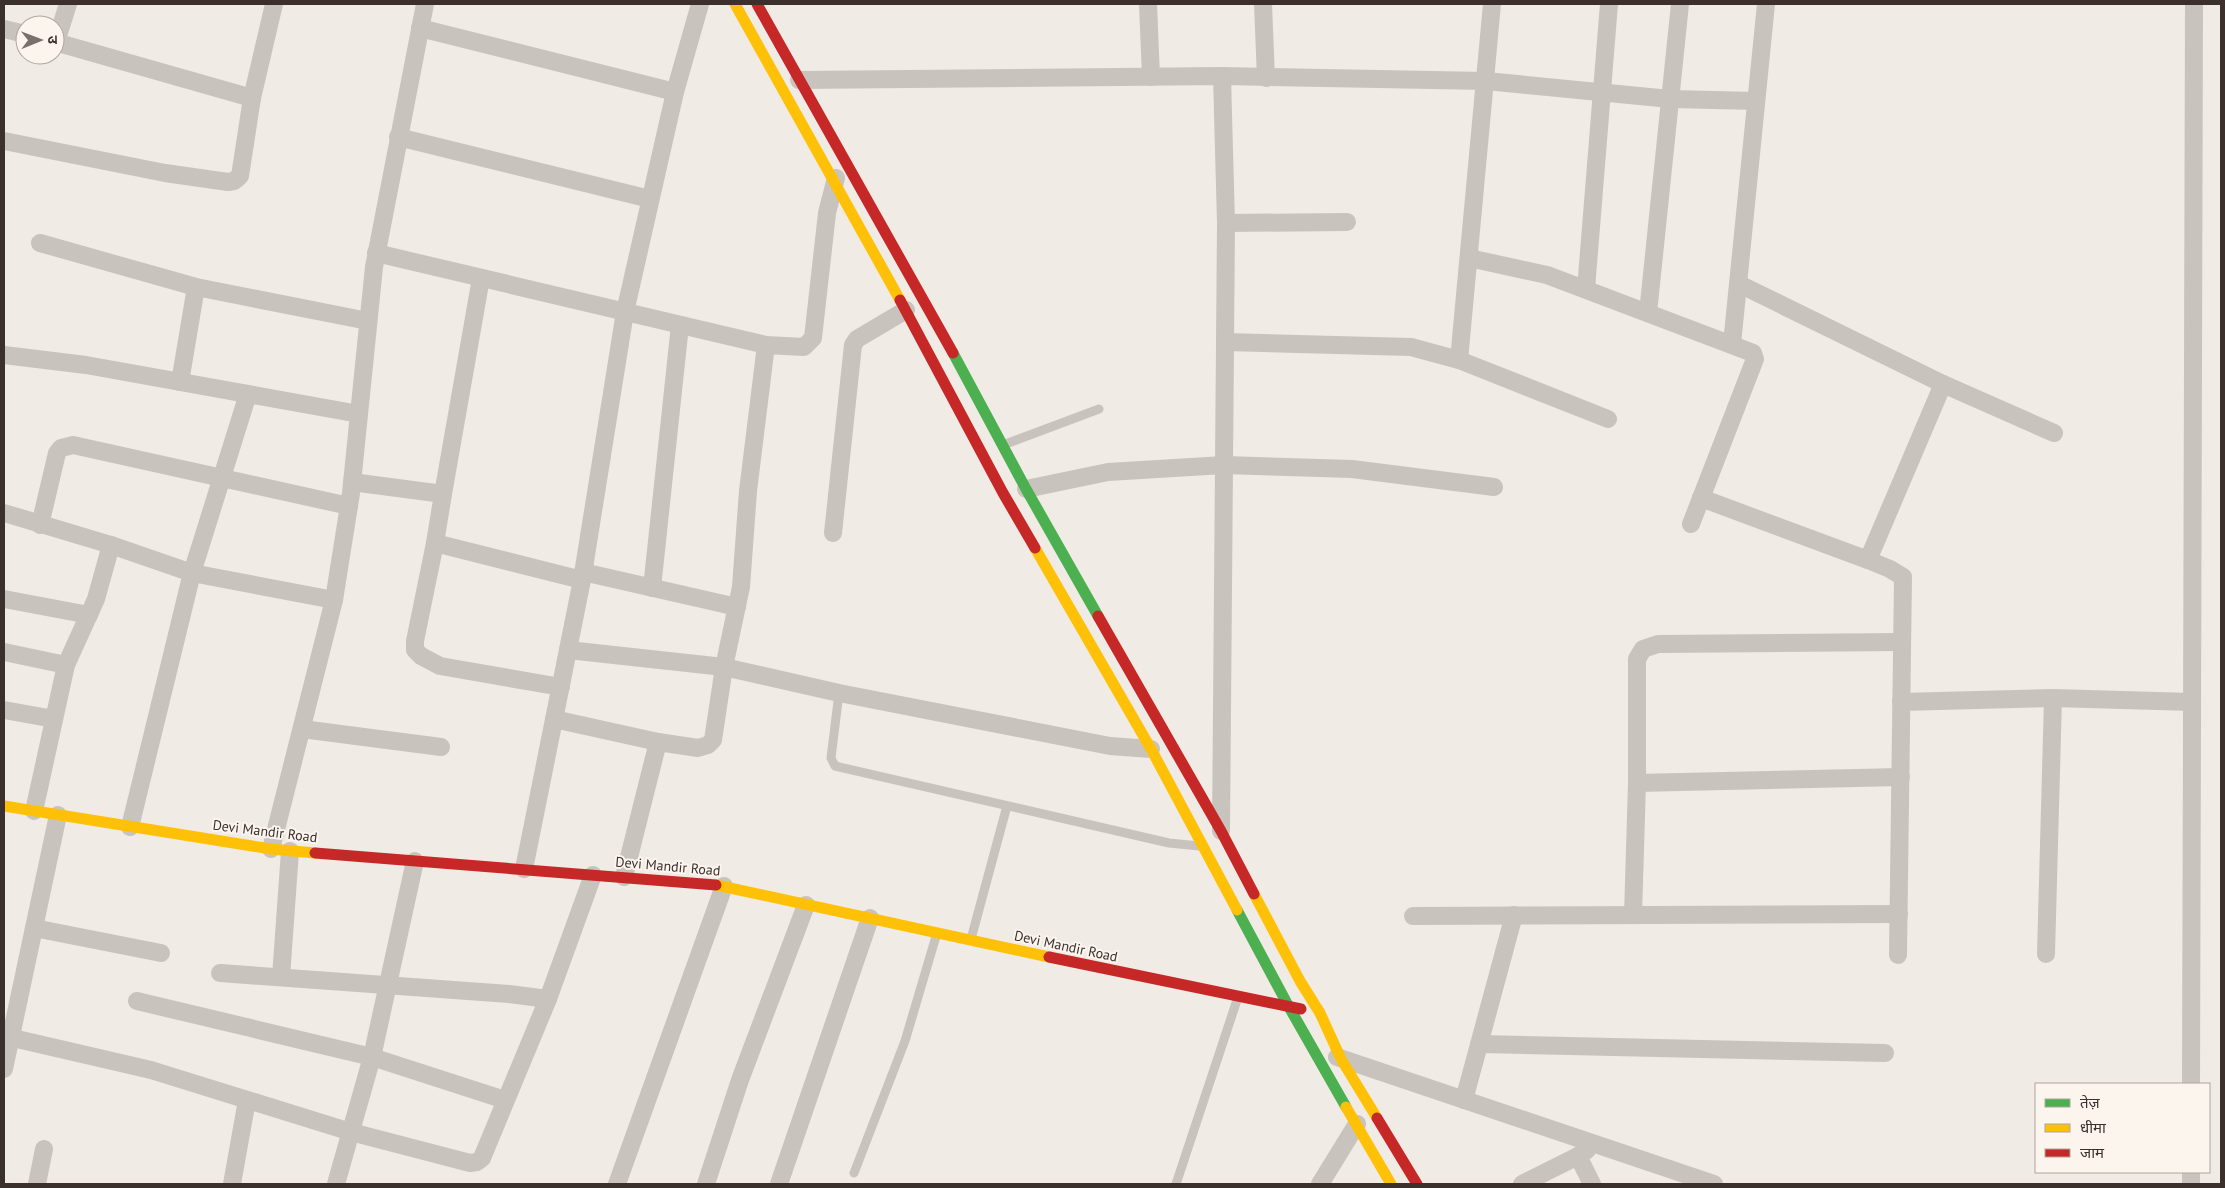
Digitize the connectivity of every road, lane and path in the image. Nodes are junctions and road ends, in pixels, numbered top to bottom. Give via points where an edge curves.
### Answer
1 (274, 4) edge
2 (425, 4) edge
3 (700, 4) edge
4 (734, 4) edge
5 (757, 4) edge
6 (1148, 4) edge
7 (1263, 4) edge
8 (1492, 4) edge
9 (1609, 4) edge
10 (1680, 4) edge
11 (1766, 4) edge
12 (2194, 4) edge
13 (420, 28) junction
14 (65, 45) edge
15 (1222, 76) junction
16 (1151, 77) junction
17 (1266, 78) junction
18 (799, 80) junction
19 (1486, 81) junction
20 (1601, 91) junction
21 (675, 92) junction
22 (252, 98) junction
23 (1670, 99) junction
24 (1756, 101) junction
25 (398, 137) junction
26 (4, 141) edge
27 (844, 159) junction
28 (835, 183) junction
29 (650, 199) junction
30 (1347, 222) dead end
31 (1226, 223) junction
32 (40, 244) dead end
33 (376, 253) junction
34 (1468, 258) junction
35 (481, 278) junction
36 (1738, 284) junction
37 (196, 287) junction
38 (1586, 289) junction
39 (906, 310) junction
40 (625, 312) junction
41 (1648, 313) junction
42 (368, 321) junction
43 (680, 325) junction
44 (1225, 342) junction
45 (1732, 344) junction
46 (766, 345) junction
47 (4, 356) edge
48 (1459, 360) junction
49 (180, 382) junction
50 (1943, 384) junction
51 (248, 394) junction
52 (1099, 409) dead end
53 (359, 414) junction
54 (1608, 419) dead end
55 (2054, 433) dead end
56 (992, 449) junction
57 (1224, 465) junction
58 (222, 478) junction
59 (352, 482) junction
60 (1494, 488) dead end
61 (1026, 489) junction
62 (443, 494) junction
63 (1701, 498) junction
64 (349, 506) junction
65 (4, 514) edge
66 (1692, 524) dead end
67 (40, 525) junction
68 (833, 533) dead end
69 (436, 543) junction
70 (111, 545) junction
71 (1868, 560) junction
72 (192, 573) junction
73 (583, 576) junction
74 (652, 588) junction
75 (4, 599) edge
76 (334, 600) junction
77 (737, 606) junction
78 (89, 615) junction
79 (1902, 642) junction
80 (568, 650) junction
81 (4, 652) edge
82 (66, 665) junction
83 (724, 667) junction
84 (561, 687) junction
85 (839, 693) junction
86 (2053, 698) junction
87 (1901, 702) junction
88 (2192, 702) junction
89 (4, 710) edge
90 (54, 719) junction
91 (554, 719) junction
92 (302, 729) junction
93 (658, 742) junction
94 (441, 746) dead end
95 (1151, 749) junction
96 (1901, 777) junction
97 (1637, 783) junction
98 (4, 806) edge
99 (1007, 806) junction
100 (34, 811) junction
101 (58, 815) junction
102 (130, 827) junction
103 (1221, 831) junction
104 (1203, 846) junction
105 (271, 849) junction
106 (290, 851) junction
107 (415, 860) junction
108 (524, 869) junction
109 (593, 874) junction
110 (624, 877) junction
111 (724, 886) junction
112 (806, 904) junction
113 (1899, 914) junction
114 (1514, 915) junction
115 (1633, 915) junction
116 (1413, 916) dead end
117 (870, 918) junction
118 (34, 928) junction
119 (937, 933) junction
120 (970, 941) junction
121 (161, 953) dead end
122 (2046, 954) dead end
123 (1898, 956) dead end
124 (220, 973) dead end
125 (281, 977) junction
126 (389, 985) junction
127 (1238, 996) junction
128 (548, 999) junction
129 (137, 1001) dead end
130 (1289, 1007) junction
131 (1320, 1013) junction
132 (7, 1037) edge
133 (1479, 1044) junction
134 (1316, 1050) junction
135 (1885, 1054) dead end
136 (372, 1057) junction
137 (1341, 1058) junction
138 (4, 1069) edge
139 (2191, 1083) edge
140 (247, 1100) junction
141 (505, 1100) junction
142 (1464, 1100) junction
143 (1357, 1124) junction
144 (351, 1132) junction
145 (1596, 1145) junction
146 (44, 1149) dead end
147 (1578, 1156) junction
148 (854, 1173) dead end
149 (622, 1183) edge
150 (37, 1184) edge
151 (232, 1184) edge
152 (336, 1184) edge
153 (706, 1184) edge
154 (778, 1184) edge
155 (1176, 1184) edge
156 (1320, 1184) edge
157 (1391, 1184) edge
158 (1417, 1184) edge
159 (1522, 1184) edge
160 (1592, 1184) edge
161 (1714, 1184) edge

1 - 22 street
2 - 13 street
3 - 21 street
4 - 28 street
5 - 18 street
6 - 16 street
7 - 17 street
8 - 19 street
9 - 20 street
10 - 23 street
11 - 24 street
12 - 88 street
13 - 21 street
13 - 25 street
14 - 22 street
15 - 16 street
15 - 17 street
15 - 31 street
16 - 18 street
17 - 19 street
18 - 27 street
19 - 20 street
19 - 34 street
20 - 23 street
20 - 38 street
21 - 29 street
22 - 26 street via 240,176 234,181 165,172
23 - 24 street
23 - 41 street
24 - 36 street
25 - 29 street
25 - 33 street
27 - 28 street
27 - 56 street via 938,323
28 - 39 street
28 - 46 street via 827,213 813,338 804,347
29 - 40 street
30 - 31 street
31 - 44 street
32 - 37 street
33 - 35 street
33 - 42 street
34 - 38 street via 1547,275
34 - 48 street
35 - 40 street
35 - 62 street
36 - 45 street
36 - 50 street
37 - 42 street
37 - 49 street
38 - 41 street
39 - 56 street
39 - 68 street via 857,339 853,345
40 - 43 street
40 - 73 street
41 - 45 street
42 - 53 street
43 - 46 street
43 - 74 street
44 - 48 street via 1411,347
44 - 57 street
45 - 63 street via 1753,352 1755,359
46 - 77 street
47 - 49 street via 86,364
48 - 54 street
49 - 51 street
50 - 55 street
50 - 71 street
51 - 53 street
51 - 58 street
52 - 56 lane
53 - 59 street
56 - 61 street
56 - 95 street via 1003,494
57 - 60 street via 1352,469
57 - 61 street via 1108,472
57 - 103 street
58 - 64 street
58 - 67 street via 66,446 57,454
58 - 72 street
59 - 62 street
59 - 64 street
61 - 103 street
62 - 69 street
63 - 66 street
63 - 71 street
64 - 76 street
65 - 67 street
67 - 70 street
69 - 73 street
69 - 84 street via 415,650 440,666
70 - 72 street
70 - 78 street
71 - 79 street via 1903,577
72 - 76 street
72 - 102 street
73 - 74 street
73 - 80 street
74 - 77 street
75 - 78 street
76 - 92 street
77 - 83 street
78 - 82 street
79 - 87 street
79 - 97 street via 1658,644 1643,649 1637,659
80 - 83 street
80 - 84 street
81 - 82 street
82 - 90 street
83 - 85 street
83 - 93 street via 713,740 698,748
84 - 91 street
85 - 95 street via 1110,746
85 - 99 lane via 831,758 835,766
86 - 87 street
86 - 88 street
86 - 122 street
87 - 96 street
88 - 139 street
89 - 90 street
90 - 100 street
91 - 93 street
91 - 108 street
92 - 94 street
92 - 105 street
93 - 110 street
95 - 104 street
96 - 97 street
96 - 113 street
97 - 115 street
98 - 100 street, Devi Mandir Road
99 - 104 lane via 1169,844
99 - 120 lane
100 - 101 street, Devi Mandir Road
101 - 102 street, Devi Mandir Road
101 - 118 street
102 - 105 street, Devi Mandir Road
103 - 131 street
104 - 130 street
105 - 106 street, Devi Mandir Road
106 - 107 street, Devi Mandir Road
106 - 125 street
107 - 108 street, Devi Mandir Road
107 - 126 street
108 - 109 street, Devi Mandir Road
109 - 110 street, Devi Mandir Road
109 - 128 street
110 - 111 street, Devi Mandir Road
111 - 112 street, Devi Mandir Road
111 - 149 street
112 - 117 street, Devi Mandir Road
112 - 153 street via 740,1080
113 - 115 street
113 - 123 street
114 - 115 street
114 - 116 street
114 - 133 street
117 - 119 street, Devi Mandir Road
117 - 154 street
118 - 121 street
118 - 132 street
119 - 120 street, Devi Mandir Road
119 - 148 lane via 905,1041
120 - 127 street, Devi Mandir Road
124 - 125 street
125 - 126 street
126 - 128 street
126 - 136 street
127 - 130 street, Devi Mandir Road
127 - 155 lane
128 - 141 street
129 - 136 street
130 - 131 street, Devi Mandir Road
130 - 134 street
131 - 137 street
132 - 138 street
132 - 140 street via 151,1070
133 - 135 street
133 - 142 street
134 - 137 street
134 - 143 street
136 - 141 street
136 - 144 street
137 - 142 street
137 - 158 street
140 - 144 street
140 - 151 street
141 - 144 street via 482,1158 477,1162 470,1163
142 - 145 street
143 - 156 street
143 - 157 street
144 - 152 street
145 - 147 street
145 - 161 street
146 - 150 street
147 - 159 street
147 - 160 street

